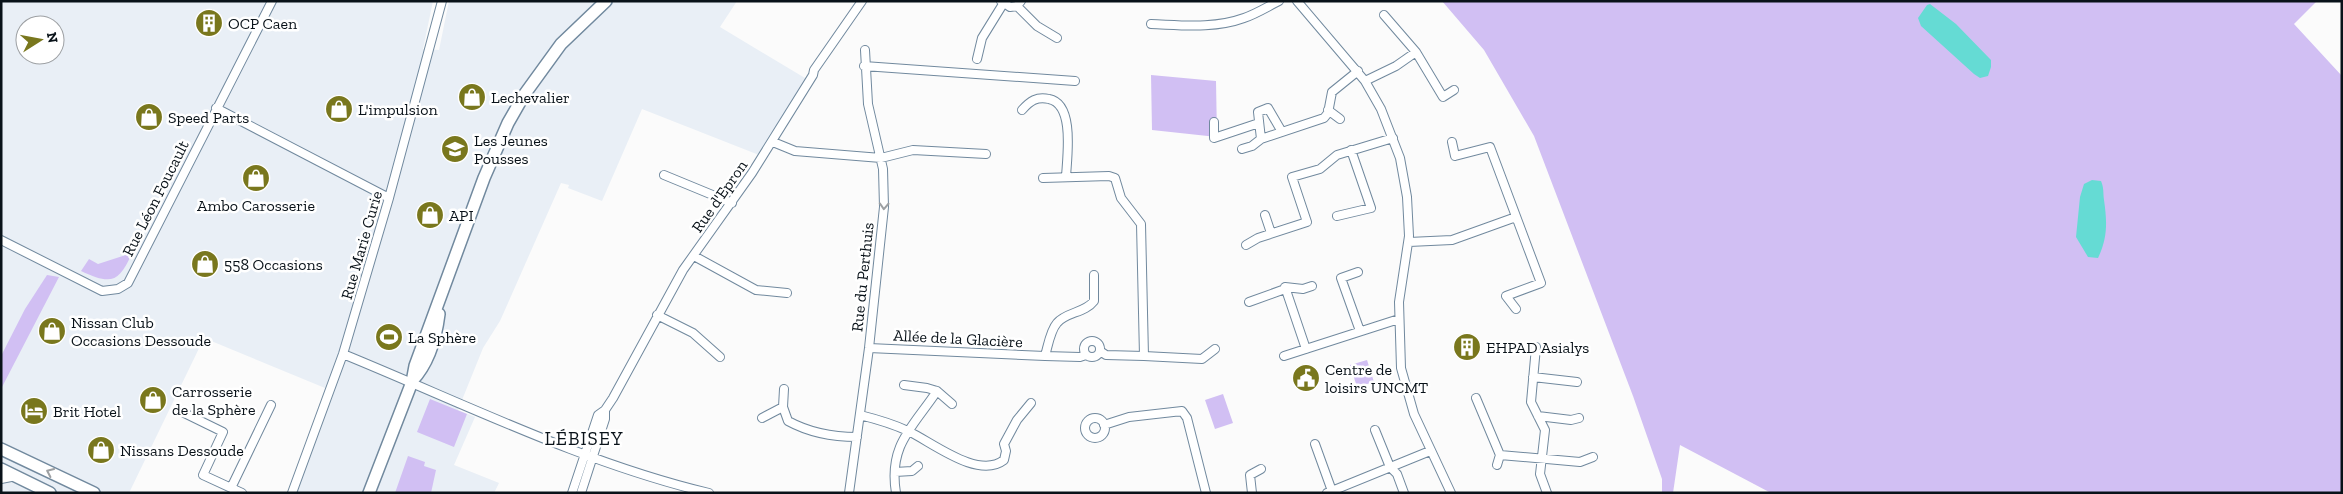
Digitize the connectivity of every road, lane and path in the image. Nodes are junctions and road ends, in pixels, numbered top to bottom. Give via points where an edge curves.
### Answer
1 (272, 1) edge
2 (442, 1) edge
3 (606, 1) edge
4 (862, 1) edge
5 (1279, 1) edge
6 (1297, 1) edge
7 (1002, 3) edge
8 (1019, 4) edge
9 (1384, 14) dead end
10 (1151, 24) dead end
11 (1058, 38) dead end
12 (865, 50) dead end
13 (1416, 52) junction
14 (977, 59) dead end
15 (864, 66) junction
16 (1358, 72) junction
17 (1075, 81) dead end
18 (1365, 81) junction
19 (1323, 87) dead end
20 (1454, 90) dead end
21 (1332, 92) junction
22 (216, 108) junction
23 (1022, 110) dead end
24 (1328, 110) junction
25 (1340, 119) dead end
26 (1214, 122) dead end
27 (1259, 123) junction
28 (1282, 132) junction
29 (1214, 138) junction
30 (1393, 138) junction
31 (1261, 139) junction
32 (772, 142) junction
33 (1452, 142) dead end
34 (1214, 148) dead end
35 (1242, 149) dead end
36 (1351, 150) junction
37 (986, 154) dead end
38 (881, 158) junction
39 (664, 175) dead end
40 (1066, 177) junction
41 (1043, 178) dead end
42 (389, 198) junction
43 (732, 203) junction
44 (1265, 215) dead end
45 (1337, 216) dead end
46 (1516, 217) junction
47 (1271, 233) junction
48 (1, 240) edge
49 (1409, 242) junction
50 (1246, 245) dead end
51 (694, 256) junction
52 (1358, 272) dead end
53 (1094, 275) dead end
54 (1312, 286) dead end
55 (1285, 289) junction
56 (787, 293) dead end
57 (1249, 302) dead end
58 (1516, 309) dead end
59 (657, 315) junction
60 (1399, 319) junction
61 (1360, 330) junction
62 (869, 348) junction
63 (1536, 348) dead end
64 (1215, 349) dead end
65 (1306, 349) junction
66 (1100, 351) junction
67 (344, 354) junction
68 (1086, 355) junction
69 (1046, 356) junction
70 (1144, 356) junction
71 (1284, 356) dead end
72 (720, 357) dead end
73 (1533, 377) junction
74 (412, 382) junction
75 (1577, 382) dead end
76 (904, 385) dead end
77 (784, 390) dead end
78 (937, 391) junction
79 (1476, 398) dead end
80 (1031, 403) dead end
81 (952, 404) dead end
82 (271, 405) dead end
83 (783, 407) junction
84 (178, 410) dead end
85 (860, 415) junction
86 (1538, 416) junction
87 (762, 418) dead end
88 (1579, 418) dead end
89 (1104, 425) dead end
90 (907, 430) junction
91 (1375, 430) dead end
92 (857, 437) junction
93 (1315, 444) dead end
94 (1, 449) edge
95 (1430, 451) junction
96 (589, 455) junction
97 (1500, 455) junction
98 (1593, 457) dead end
99 (1542, 458) junction
100 (1497, 465) dead end
101 (918, 466) dead end
102 (1390, 468) junction
103 (1, 469) edge
104 (1261, 469) dead end
105 (895, 472) junction
106 (17, 476) junction
107 (1, 479) edge
108 (231, 488) junction
109 (675, 489) edge
110 (1329, 492) edge
111 (50, 493) edge
112 (94, 493) edge
113 (242, 493) edge
114 (292, 493) edge
115 (369, 493) edge
116 (572, 493) edge
117 (581, 493) edge
118 (709, 493) edge
119 (849, 493) edge
120 (896, 493) edge
121 (1206, 493) edge
122 (1252, 493) edge
123 (1404, 493) edge
124 (1451, 493) edge
125 (1547, 493) edge

1 - 22 street, Rue Léon Foucault
2 - 42 street, Rue Marie Curie
3 - 74 main road via 561,44 524,95 484,178
4 - 32 street, Rue d'Epron via 814,70
5 - 10 street via 1245,18 1228,22
6 - 16 street
7 - 8 street via 1010,8
7 - 14 street via 982,38
8 - 11 street via 1037,26
9 - 13 street
12 - 15 street, Rue du Perthuis
13 - 18 street
13 - 20 street via 1443,97
15 - 17 street
15 - 38 street, Rue du Perthuis via 868,104
16 - 18 street
16 - 21 street
18 - 30 street
19 - 21 street
21 - 24 street
22 - 42 street
22 - 48 street, Rue Léon Foucault via 128,283 118,289 102,291
23 - 40 street via 1031,101 1043,98 1061,105 1067,119
24 - 25 street
24 - 28 street via 1324,118
26 - 29 street
27 - 28 street via 1258,112 1268,108
27 - 29 street
27 - 31 street
28 - 31 street
29 - 34 street
30 - 36 street
30 - 49 street via 1404,177
31 - 35 street
32 - 38 street via 795,151
32 - 43 street, Rue d'Epron
33 - 46 street via 1455,156 1490,147
36 - 45 street via 1370,208
36 - 47 street via 1337,155 1320,169 1292,178 1307,222
37 - 38 street via 913,150
38 -> 62 street, Rue du Perthuis via 884,207
39 - 43 street
40 - 41 street
40 - 70 street via 1115,178 1121,198 1141,224
42 - 67 street, Rue Marie Curie
43 - 51 street, Rue d'Epron
44 - 47 street
46 - 49 street via 1452,240
46 - 58 street via 1541,283 1506,296
47 - 50 street
49 - 60 street
51 - 56 street via 756,290
51 - 59 street, Rue d'Epron
52 - 61 street via 1341,278
53 - 69 street, Allée de la Glacière via 1094,301 1083,310 1058,321
54 - 55 street
55 - 57 street
55 - 65 street
59 - 72 street via 693,333
59 - 96 street, Rue d'Epron via 605,410 605,419
60 - 61 street
60 - 95 street via 1399,352 1404,381
61 - 65 street
62 - 69 street, Allée de la Glacière
62 - 85 street, Rue du Perthuis
63 - 73 street
64 - 70 street, Allée de la Glacière via 1202,359
65 - 71 street
66 - 68 street, Allée de la Glacière via 1095,357
66 - 68 street, Allée de la Glacière via 1096,342 1088,342 1084,348
66 - 70 street, Allée de la Glacière via 1106,355
67 - 74 street
67 - 114 street, Rue Marie Curie
68 - 69 street, Allée de la Glacière
73 - 75 street
73 - 86 street via 1531,402
74 - 96 street
74 - 115 main road
76 - 78 street
77 - 83 street
78 - 81 street
78 - 90 street
79 - 97 street
80 - 90 street via 1007,435 1004,444 1006,456 997,463 981,466 965,462
82 - 108 street
83 - 87 street
83 - 92 street via 788,421 805,430
84 - 108 street via 223,432 203,475
85 - 90 street
85 - 92 street, Rue du Perthuis
86 - 88 street
86 - 99 street via 1545,430
89 - 121 street via 1130,417 1182,411 1187,418
90 - 105 street via 897,450
91 - 102 street
92 - 119 street, Rue du Perthuis
93 - 110 street
112 -> 94 main road
95 - 102 street
95 - 124 street
96 - 109 street
96 - 116 street, Rue d'Epron
96 - 117 street, Rue d'Epron
97 - 99 street
97 - 100 street
98 - 99 street via 1580,462
99 - 125 street via 1540,474
101 - 105 street via 912,471
102 - 110 street
102 - 123 street via 1397,474
103 - 106 main road
104 - 122 street via 1250,475
105 - 120 street
106 - 107 street
106 - 111 main road
108 - 113 street
109 - 118 street

